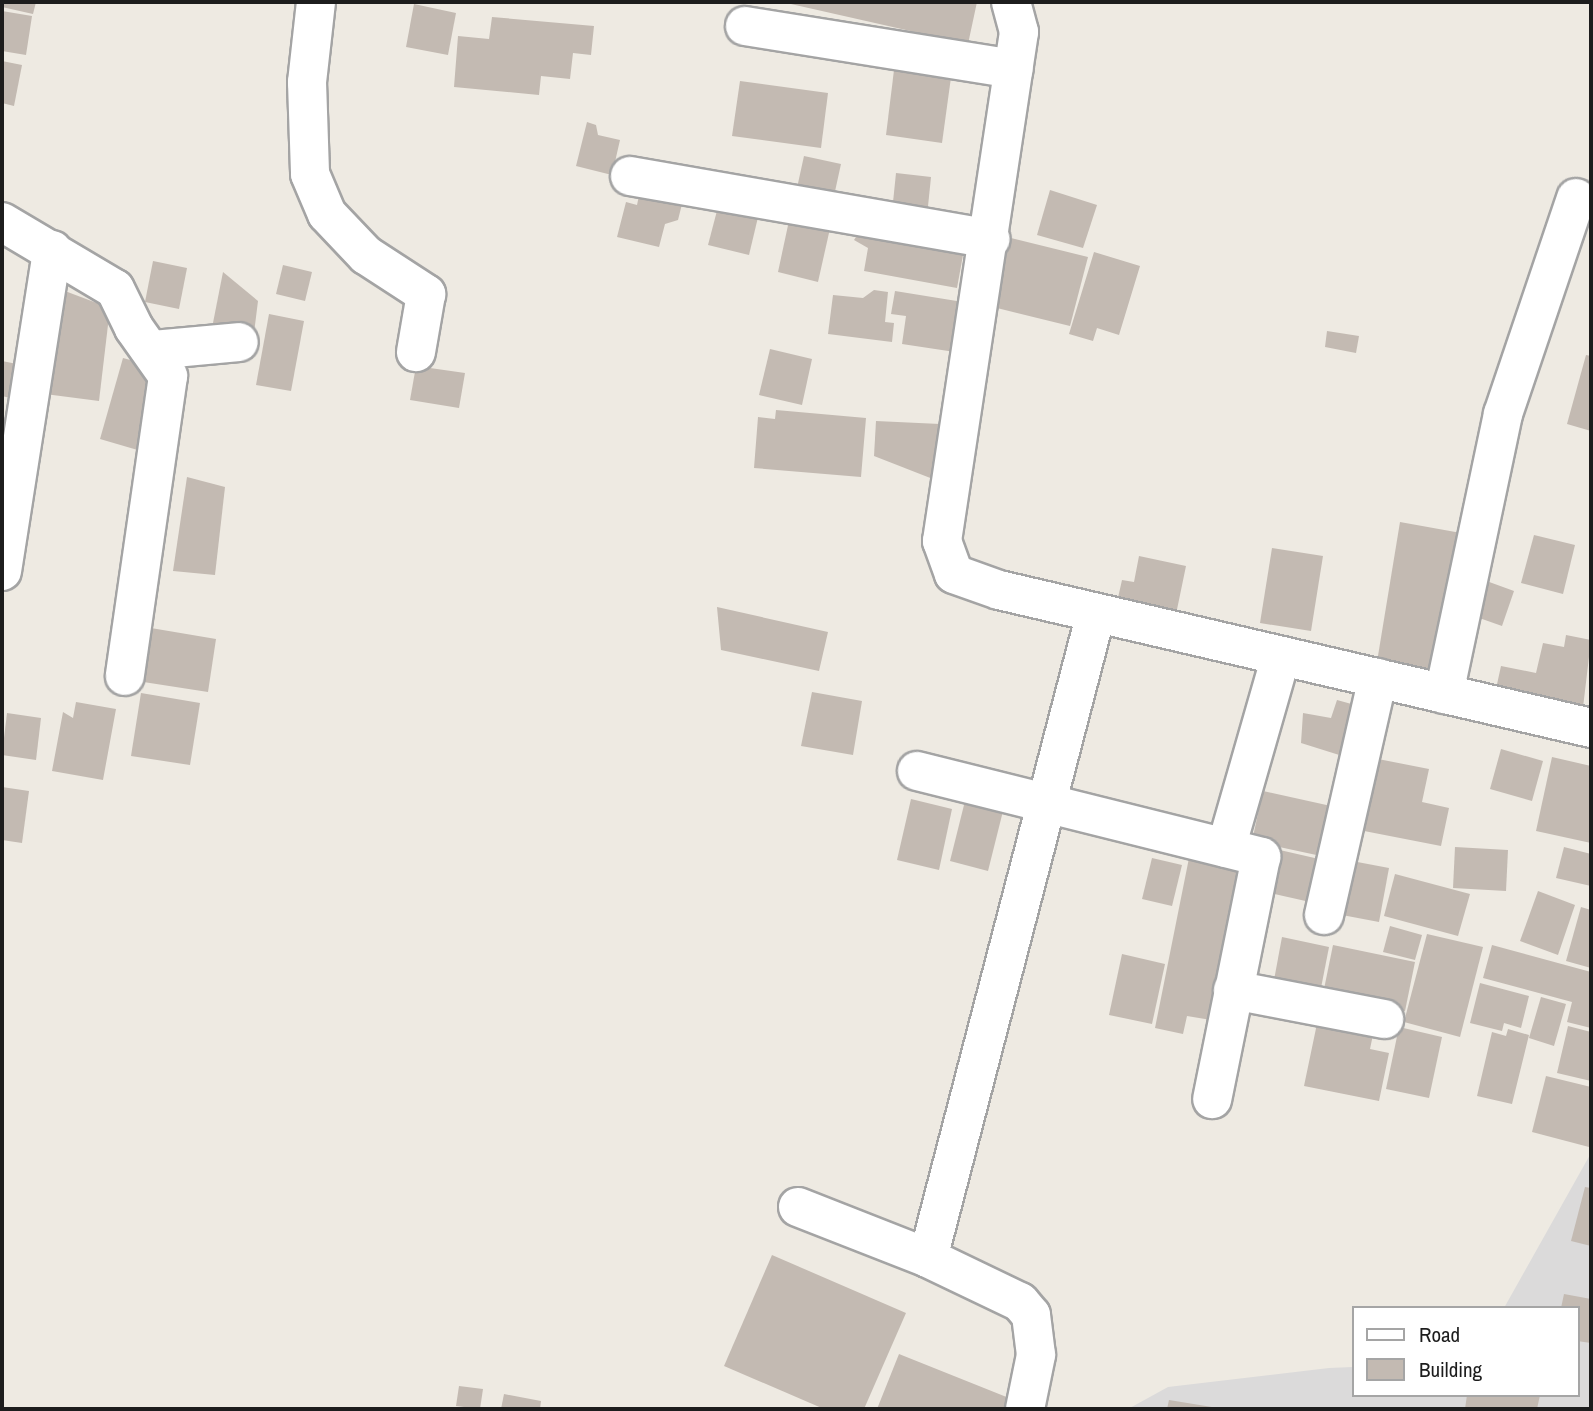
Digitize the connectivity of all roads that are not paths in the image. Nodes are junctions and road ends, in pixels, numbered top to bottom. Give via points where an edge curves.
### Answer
1 (316, 2) edge
2 (1011, 2) edge
3 (745, 26) dead end
4 (1014, 69) junction
5 (629, 176) dead end
6 (1576, 198) dead end
7 (2, 222) edge
8 (991, 239) junction
9 (52, 250) junction
10 (239, 342) dead end
11 (153, 350) junction
12 (416, 352) dead end
13 (2, 571) edge
14 (1096, 612) junction
15 (1282, 656) junction
16 (125, 676) dead end
17 (1378, 678) junction
18 (1444, 694) junction
19 (1591, 728) edge
20 (917, 771) dead end
21 (1043, 805) junction
22 (1226, 848) junction
23 (1324, 915) dead end
24 (1233, 990) junction
25 (1384, 1019) dead end
26 (1212, 1099) dead end
27 (798, 1207) dead end
28 (928, 1258) junction
29 (1025, 1409) edge

1 - 12 street via 307,82 310,174 327,214 366,255 426,295
2 - 4 street via 1019,32
3 - 4 street
4 - 8 street
5 - 8 street
6 - 18 street via 1503,414
7 - 9 street
8 - 14 street via 942,541 954,574
9 - 11 street via 115,289 134,328
9 - 13 street
10 - 11 street
11 - 16 street via 168,376 167,395
14 - 15 street
14 - 21 street
15 - 17 street
15 - 22 street
17 - 18 street
17 - 23 street
18 - 19 street
20 - 21 street
21 - 22 street
21 - 28 street
22 - 24 street via 1261,857
24 - 25 street
24 - 26 street
27 - 28 street
28 - 29 street via 1020,1302 1031,1315 1036,1355

